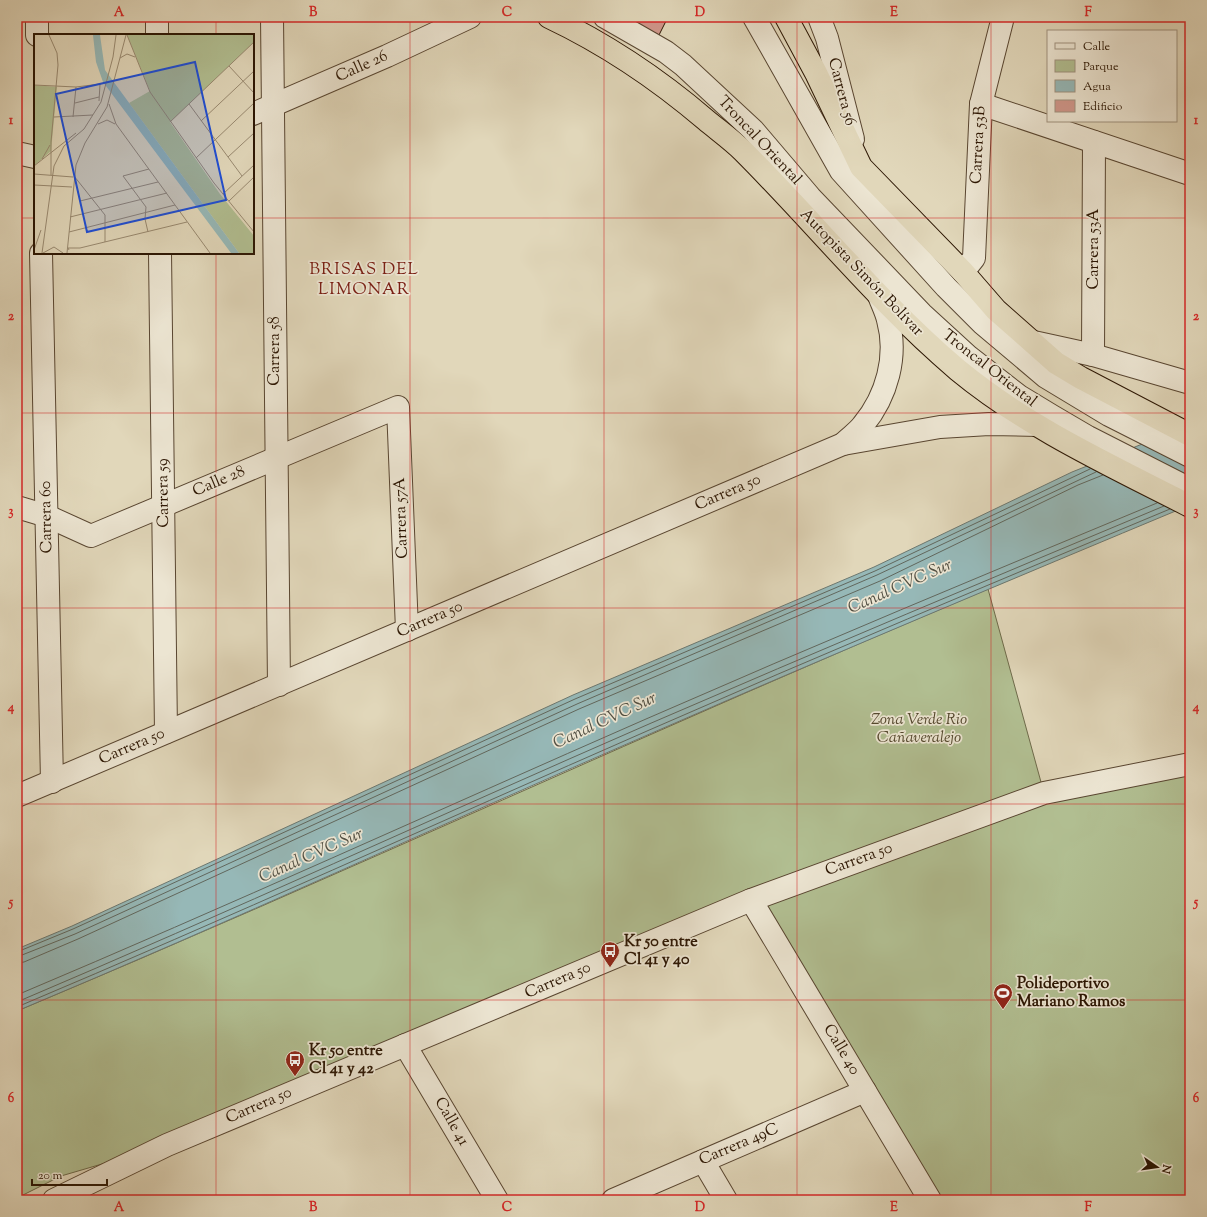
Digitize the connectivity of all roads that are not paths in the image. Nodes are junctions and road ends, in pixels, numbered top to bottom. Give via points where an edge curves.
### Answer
1 (36, 17) edge
2 (157, 17) edge
3 (272, 17) edge
4 (470, 17) edge
5 (549, 17) edge
6 (605, 17) edge
7 (754, 17) edge
8 (786, 17) edge
9 (819, 17) edge
10 (1003, 17) edge
11 (37, 34) edge
12 (157, 34) edge
13 (980, 104) junction
14 (273, 106) junction
15 (254, 114) edge
16 (1094, 142) junction
17 (17, 153) edge
18 (34, 157) edge
19 (861, 167) junction
20 (1190, 174) edge
21 (41, 254) edge
22 (160, 254) edge
23 (963, 272) junction
24 (878, 294) junction
25 (1029, 341) junction
26 (1093, 355) junction
27 (1190, 383) edge
28 (398, 407) joint
29 (1116, 408) junction
30 (1038, 425) junction
31 (1190, 435) edge
32 (1080, 441) junction
33 (843, 444) junction
34 (1190, 456) edge
35 (276, 458) junction
36 (1190, 489) edge
37 (164, 505) junction
38 (1190, 506) edge
39 (17, 508) edge
40 (47, 516) junction
41 (407, 630) junction
42 (279, 685) junction
43 (166, 732) junction
44 (1190, 764) edge
45 (52, 782) junction
46 (17, 796) edge
47 (751, 900) junction
48 (406, 1045) junction
49 (865, 1091) junction
50 (703, 1161) junction
51 (54, 1200) edge
52 (497, 1200) edge
53 (613, 1200) edge
54 (726, 1200) edge
55 (930, 1200) edge

1 - 11 street
2 - 12 street
3 - 14 street, Carrera 58
4 - 14 street, Calle 26
5 - 24 highway, Autopista Simón Bolívar via 575,29 668,88 742,150
6 - 32 street, Troncal Oriental via 660,48 683,65 747,125 916,308 969,357
7 - 29 street, Troncal Oriental via 840,170 946,287 993,333 1046,378
8 - 19 highway
9 - 19 street, Carrera 56 via 827,38
10 - 13 street, Carrera 53B
13 - 16 street
13 - 23 street, Carrera 53B via 974,258
14 - 15 street, Calle 26
14 - 35 street, Carrera 58
16 - 20 street
16 - 26 street, Carrera 53A
17 - 18 street
19 - 23 highway
21 - 40 street, Carrera 60
22 - 37 street, Carrera 59
23 - 25 highway via 996,310
24 - 30 highway, Autopista Simón Bolívar via 958,369 1002,403
24 - 33 street, Carrera 50 via 888,320 892,348 889,375 879,402 863,425
25 - 26 street
25 - 29 highway
26 - 27 street
28 - 35 street, Calle 28
28 - 41 street, Carrera 57A
29 - 31 highway
29 - 34 street, Troncal Oriental
30 - 32 highway, Autopista Simón Bolívar
30 - 33 street, Carrera 50 via 940,427
32 - 36 street, Troncal Oriental
32 - 38 highway, Autopista Simón Bolívar
33 - 41 street, Carrera 50
35 - 37 street, Calle 28
35 - 42 street, Carrera 58
37 - 40 street, Calle 28 via 91,536
37 - 43 street, Carrera 59
39 - 40 street, Calle 28
40 - 45 street, Carrera 60
41 - 42 street, Carrera 50
42 - 43 street, Carrera 50
43 - 45 street, Carrera 50
44 - 47 street, Carrera 50 via 1044,793
45 - 46 street, Carrera 50
47 - 48 street, Carrera 50
47 - 49 street, Calle 40
48 - 51 street, Carrera 50 via 167,1145
48 - 52 street, Calle 41
49 - 50 street, Carrera 49C
49 - 55 street, Calle 40
50 - 53 street, Carrera 49C
50 - 54 street

